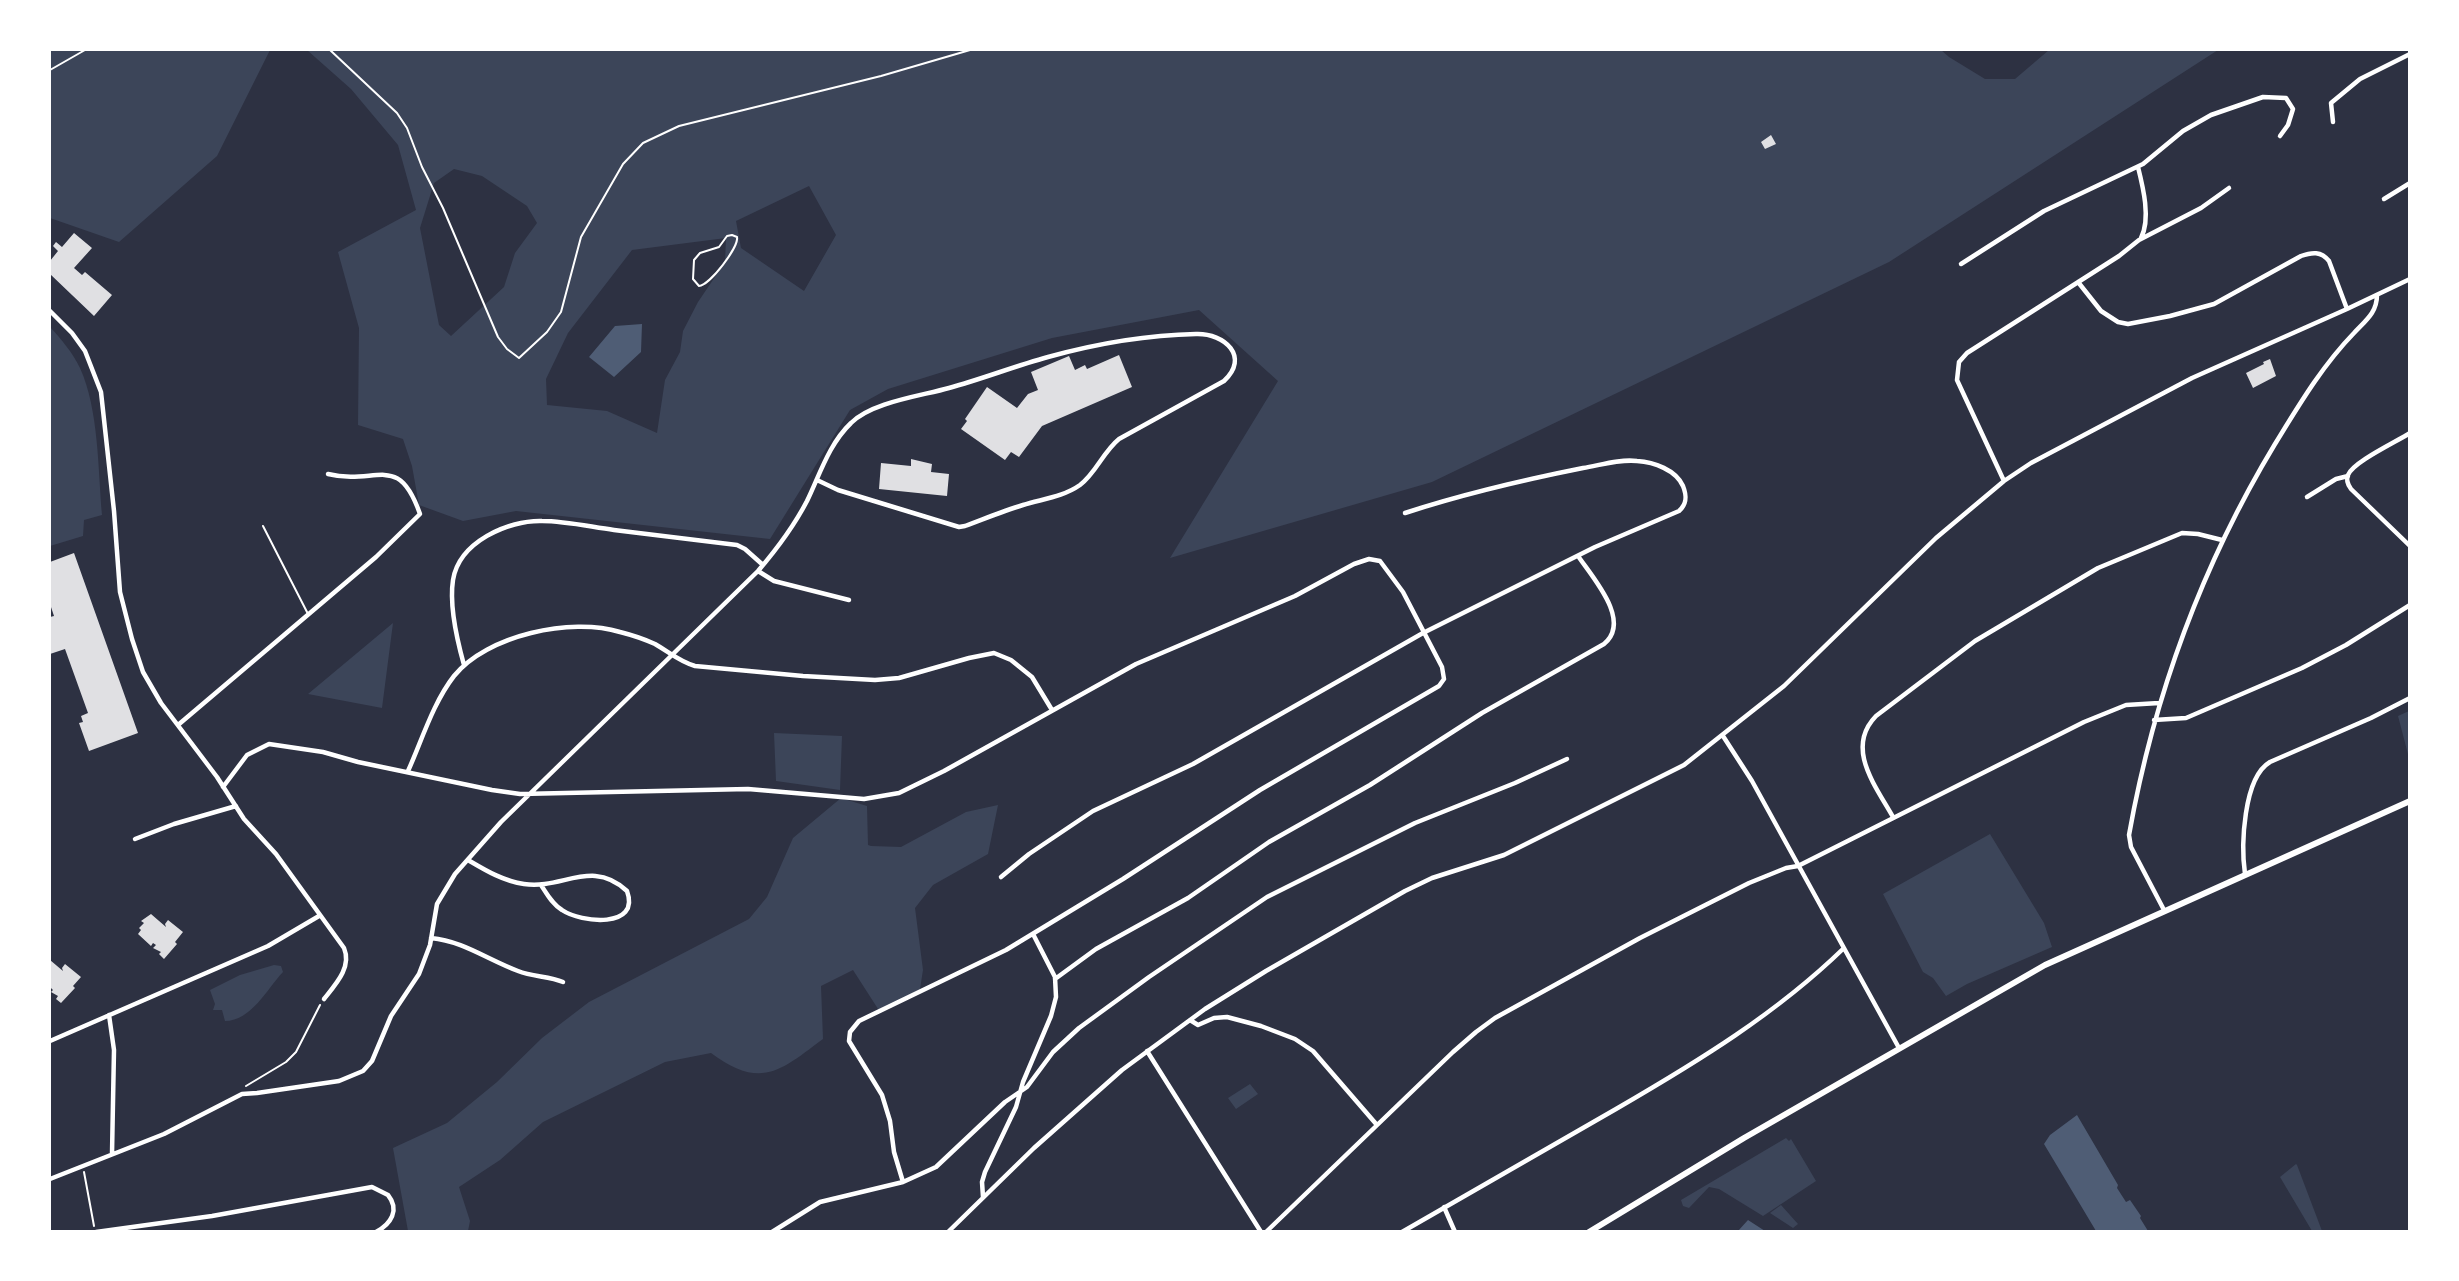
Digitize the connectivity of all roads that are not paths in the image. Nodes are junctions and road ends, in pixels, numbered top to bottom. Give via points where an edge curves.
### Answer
1 (2409, 54) edge
2 (2333, 122) dead end
3 (2280, 136) dead end
4 (2138, 167) junction
5 (2409, 183) edge
6 (2229, 188) dead end
7 (2384, 199) dead end
8 (2139, 240) junction
9 (1961, 264) dead end
10 (2409, 279) edge
11 (2078, 282) junction
12 (2377, 295) junction
13 (2347, 309) junction
14 (50, 310) edge
15 (2409, 434) edge
16 (328, 474) dead end
17 (2348, 476) junction
18 (817, 480) junction
19 (2004, 481) junction
20 (2307, 496) dead end
21 (1405, 513) dead end
22 (263, 526) dead end
23 (2222, 540) junction
24 (2409, 546) edge
25 (1578, 556) junction
26 (763, 565) junction
27 (758, 572) junction
28 (849, 600) dead end
29 (2409, 605) edge
30 (308, 614) junction
31 (1423, 633) junction
32 (671, 655) junction
33 (464, 665) junction
34 (2409, 698) edge
35 (2159, 703) junction
36 (1052, 710) junction
37 (2154, 720) junction
38 (178, 725) junction
39 (1723, 736) junction
40 (1568, 759) dead end
41 (408, 771) junction
42 (223, 787) junction
43 (532, 793) junction
44 (2409, 801) edge
45 (236, 806) junction
46 (1893, 817) junction
47 (135, 839) dead end
48 (468, 860) junction
49 (1798, 866) junction
50 (2245, 874) junction
51 (1001, 877) dead end
52 (541, 885) junction
53 (2164, 910) junction
54 (319, 916) junction
55 (1033, 934) junction
56 (431, 938) junction
57 (1844, 948) junction
58 (1055, 979) junction
59 (563, 982) dead end
60 (324, 999) road end
61 (109, 1015) junction
62 (1190, 1020) junction
63 (50, 1041) edge
64 (1899, 1048) junction
65 (1148, 1051) junction
66 (1020, 1092) junction
67 (1377, 1125) junction
68 (112, 1154) junction
69 (50, 1179) edge
70 (903, 1182) junction
71 (983, 1197) junction
72 (1444, 1207) junction
73 (95, 1232) edge
74 (376, 1232) edge
75 (772, 1232) edge
76 (948, 1232) edge
77 (1264, 1232) edge
78 (1401, 1232) edge
79 (1455, 1232) edge
80 (1589, 1232) edge

1 - 2 street via 2349,86 2331,103
3 - 4 street via 2291,119 2292,105 2286,98 2263,97 2211,115
4 - 8 street via 2145,228
4 - 9 street via 2044,211
5 - 7 street
6 - 8 street
8 - 11 street
10 - 12 street
11 - 13 street via 2101,311 2128,324 2214,304 2301,256 2314,253 2329,261
11 - 19 street via 1983,341 1959,362 1958,385
12 - 13 street
12 - 23 street via 2373,313 2329,362 2302,400
13 - 19 street via 2164,391 2056,448
14 - 38 street via 77,340 97,378 106,432 120,592 143,672
15 - 17 street via 2356,466
16 - 30 street via 400,478 420,514
17 - 20 street
17 - 24 street via 2351,489
18 - 18 street via 833,445 853,421 889,404 1050,356 1139,339 1200,334 1219,339 1232,349 1234,367 1224,381 1127,434 1106,450 1079,486 959,527
18 - 26 street via 791,528
19 - 39 street via 1936,538 1784,686
21 - 25 street via 1540,477 1628,461 1654,464 1669,471 1683,487 1685,504 1679,511
22 - 30 lane
23 - 35 street via 2179,642
23 - 46 street via 2182,533 2098,568 1975,641 1884,709 1867,726 1861,748
25 - 31 street
25 - 58 street via 1602,592 1615,621 1613,634 1604,644 1269,842 1188,898 1096,949
26 - 27 street
26 - 33 street via 737,544 540,520 501,528 472,548 454,575 455,620
27 - 28 street via 774,581
27 - 32 street
29 - 37 street via 2302,668 2186,718
30 - 38 street
31 - 36 street via 1386,567 1369,559 1295,596 1136,664
31 - 51 street via 1193,764 1093,811
31 - 55 street via 1444,673 1439,686 1260,790
32 - 33 street via 651,642 618,631 577,626 514,639
32 - 36 street via 695,666 875,680 899,678 994,653 1032,676
32 - 43 street
33 - 41 street via 442,695
34 - 50 street via 2261,768 2253,783 2242,843
35 - 37 street
35 - 46 street via 2116,708
36 - 43 street via 935,776 887,797 850,799 748,789
37 - 53 street via 2129,835 2131,847
38 - 42 street
39 - 49 street
39 - 62 street via 1684,765 1545,835 1490,861 1432,878 1382,903
40 - 66 street via 1432,815 1267,897 1079,1028
41 - 42 street via 269,744 247,755
41 - 43 street via 492,790
42 - 45 street
43 - 48 street
44 - 50 street
45 - 47 street
45 - 54 street via 276,854
46 - 49 street
48 - 52 street via 509,881
48 - 56 street via 437,904
49 - 57 street
49 - 67 street via 1700,908 1496,1018 1464,1042
50 - 53 street
52 - 52 street via 599,876 623,887 630,902 625,911 611,920 580,919 560,909
53 - 64 street via 2045,965
54 - 60 street via 348,956 344,970
54 - 61 street via 268,946
55 - 58 street
55 - 70 street via 859,1021 850,1032 851,1045 885,1103
56 - 59 street via 455,942 524,973
56 - 68 street via 419,974 391,1016 372,1061 363,1071 339,1081 242,1094 164,1134
57 - 64 street
57 - 72 street via 1768,1012 1705,1058
58 - 66 street via 1051,1016
61 - 63 street
61 - 68 street via 114,1050
62 - 65 street
62 - 67 street via 1198,1025 1227,1017 1295,1039 1312,1051
64 - 80 street
65 - 71 street via 1087,1099
65 - 77 street
66 - 70 street via 936,1167
66 - 71 street via 985,1172
67 - 77 street
68 - 69 street
70 - 75 street via 820,1202
71 - 76 street
72 - 78 street
72 - 79 street
73 - 74 street via 372,1187 384,1191 394,1208 391,1220

